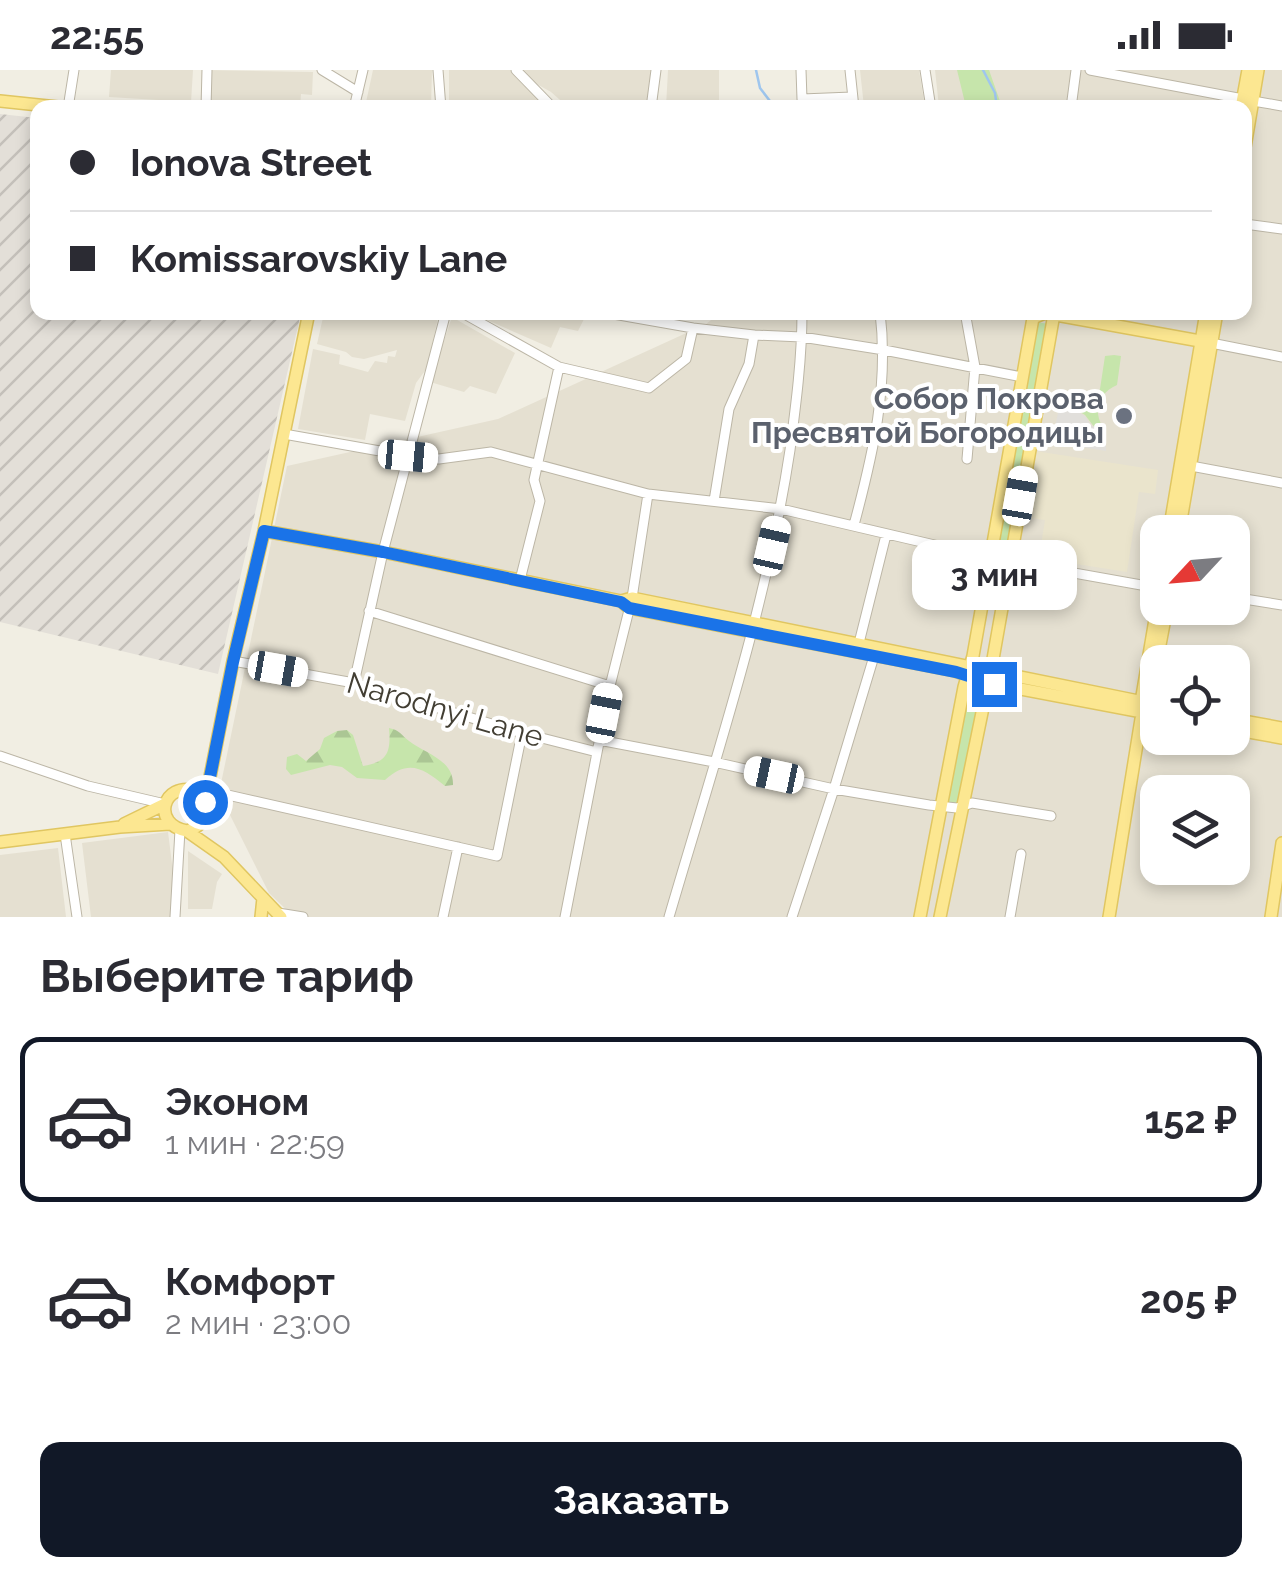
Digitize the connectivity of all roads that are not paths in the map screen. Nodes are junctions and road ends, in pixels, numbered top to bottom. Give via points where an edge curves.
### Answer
1 (74, 70) edge
2 (207, 70) edge
3 (322, 70) edge
4 (438, 70) edge
5 (516, 70) edge
6 (656, 70) edge
7 (801, 70) edge
8 (850, 70) edge
9 (925, 70) edge
10 (1076, 70) edge
11 (1090, 70) edge
12 (1248, 70) edge
13 (1258, 70) edge
14 (363, 71) edge
15 (358, 92) junction
16 (69, 100) edge
17 (206, 100) edge
18 (356, 100) edge
19 (440, 100) edge
20 (545, 100) edge
21 (652, 100) edge
22 (828, 100) edge
23 (853, 100) edge
24 (930, 100) edge
25 (1072, 100) edge
26 (1236, 100) edge
27 (1246, 100) edge
28 (1247, 100) edge
29 (0, 101) edge
30 (1252, 103) edge
31 (30, 104) edge
32 (1282, 106) edge
33 (1252, 225) edge
34 (1282, 228) edge
35 (307, 320) edge
36 (444, 320) edge
37 (474, 320) edge
38 (648, 320) edge
39 (802, 320) edge
40 (881, 320) edge
41 (967, 320) edge
42 (1039, 320) edge
43 (1040, 320) edge
44 (1076, 320) edge
45 (1206, 320) edge
46 (1213, 320) edge
47 (694, 328) junction
48 (754, 335) junction
49 (802, 337) junction
50 (1206, 342) junction
51 (884, 350) junction
52 (1282, 356) edge
53 (559, 367) junction
54 (975, 368) junction
55 (1022, 378) junction
56 (284, 434) junction
57 (408, 456) junction
58 (967, 459) dead end
59 (538, 465) junction
60 (1191, 466) junction
61 (1282, 483) edge
62 (648, 494) junction
63 (714, 501) junction
64 (781, 509) junction
65 (1172, 515) edge
66 (1183, 515) edge
67 (854, 525) junction
68 (264, 531) junction
69 (886, 535) junction
70 (383, 552) junction
71 (990, 558) junction
72 (1008, 561) junction
73 (520, 580) junction
74 (1140, 585) edge
75 (1250, 600) edge
76 (627, 602) junction
77 (1282, 605) edge
78 (369, 612) junction
79 (753, 627) junction
80 (859, 643) junction
81 (876, 651) junction
82 (233, 662) junction
83 (968, 672) junction
84 (989, 678) junction
85 (354, 683) junction
86 (610, 686) junction
87 (1140, 709) edge
88 (1250, 722) edge
89 (1282, 728) edge
90 (1250, 732) edge
91 (522, 733) junction
92 (1282, 738) edge
93 (599, 740) junction
94 (1140, 748) edge
95 (597, 752) junction
96 (0, 756) edge
97 (714, 762) junction
98 (213, 767) junction
99 (834, 788) junction
100 (188, 789) junction
101 (205, 802) junction
102 (165, 804) junction
103 (942, 806) junction
104 (963, 807) junction
105 (1051, 816) dead end
106 (202, 822) junction
107 (120, 827) junction
108 (179, 828) junction
109 (65, 834) junction
110 (0, 842) edge
111 (1282, 843) edge
112 (458, 847) junction
113 (1021, 854) dead end
114 (224, 857) junction
115 (263, 898) junction
116 (279, 915) edge
117 (77, 917) edge
118 (175, 917) edge
119 (261, 917) edge
120 (303, 917) edge
121 (444, 917) edge
122 (565, 917) edge
123 (669, 917) edge
124 (792, 917) edge
125 (920, 917) edge
126 (940, 917) edge
127 (1010, 917) edge
128 (1109, 917) edge
129 (1271, 917) edge

1 - 16 street
2 - 17 street
3 - 15 street
4 - 19 street
5 - 20 street
6 - 21 street
7 - 22 street via 802,98
8 - 23 street
9 - 24 street
10 - 25 street
11 - 26 street
12 - 27 main road
13 - 28 main road
14 - 15 street
15 - 18 street
29 - 31 main road
30 - 32 street
33 - 34 street
35 - 56 main road
36 - 57 street
37 - 53 street
38 - 47 street
39 - 49 street
40 - 51 street
41 - 54 street
42 - 55 main road
43 - 72 main road
44 - 50 main road
45 - 50 main road
46 - 50 main road
47 - 48 street
47 - 53 street via 686,360 649,388
48 - 49 street
48 - 63 street via 728,410
49 - 51 street
49 - 64 street
50 - 52 street
50 - 60 main road
50 - 65 main road
51 - 54 street
51 - 67 street via 872,452
53 - 59 street
54 - 55 street
54 - 58 street
55 - 71 main road
56 - 57 street
56 - 68 main road
57 - 59 street via 490,452
57 - 70 street
59 - 62 street
59 - 73 street via 540,500
60 - 61 street
60 - 66 main road
62 - 63 street
62 - 76 street
63 - 64 street
64 - 67 street
64 - 79 street
67 - 69 street
68 - 70 main road
68 - 82 main road
69 - 71 street
69 - 80 street
70 - 73 main road
70 - 78 street
71 - 72 street
71 - 83 main road
72 - 74 street
72 - 84 main road
73 - 76 main road
75 - 77 street
76 - 79 main road
76 - 86 street
78 - 85 street
78 - 86 street
79 - 80 main road
79 - 81 main road
79 - 97 street
80 - 81 main road
81 - 83 main road via 957,663
81 - 99 street
82 - 85 street, Narodnyi Lane
82 - 98 main road
83 - 84 main road
83 - 103 main road
84 - 87 main road
84 - 104 main road
85 - 91 street, Narodnyi Lane
86 - 93 street
88 - 89 main road
90 - 92 main road
91 - 95 street, Narodnyi Lane
91 - 112 street via 496,856
93 - 95 street
93 - 97 street
94 - 128 main road
95 - 122 street
96 - 102 street
97 - 99 street
97 - 123 street
98 - 100 main road
98 - 101 main road
99 - 103 street
99 - 124 street
100 - 101 main road
100 - 102 main road via 174,792
101 - 106 main road
101 - 112 street via 219,793
102 - 107 main road
102 - 108 main road via 166,818
103 - 104 street
103 - 125 main road
104 - 105 street
104 - 126 main road
106 - 108 main road
106 - 114 main road
107 - 108 main road
107 - 109 main road
108 - 114 main road
108 - 118 street
109 - 110 main road
109 - 117 street
111 - 129 main road
112 - 121 street
113 - 127 street
114 - 115 main road
115 - 116 main road
115 - 119 main road
116 - 120 street

